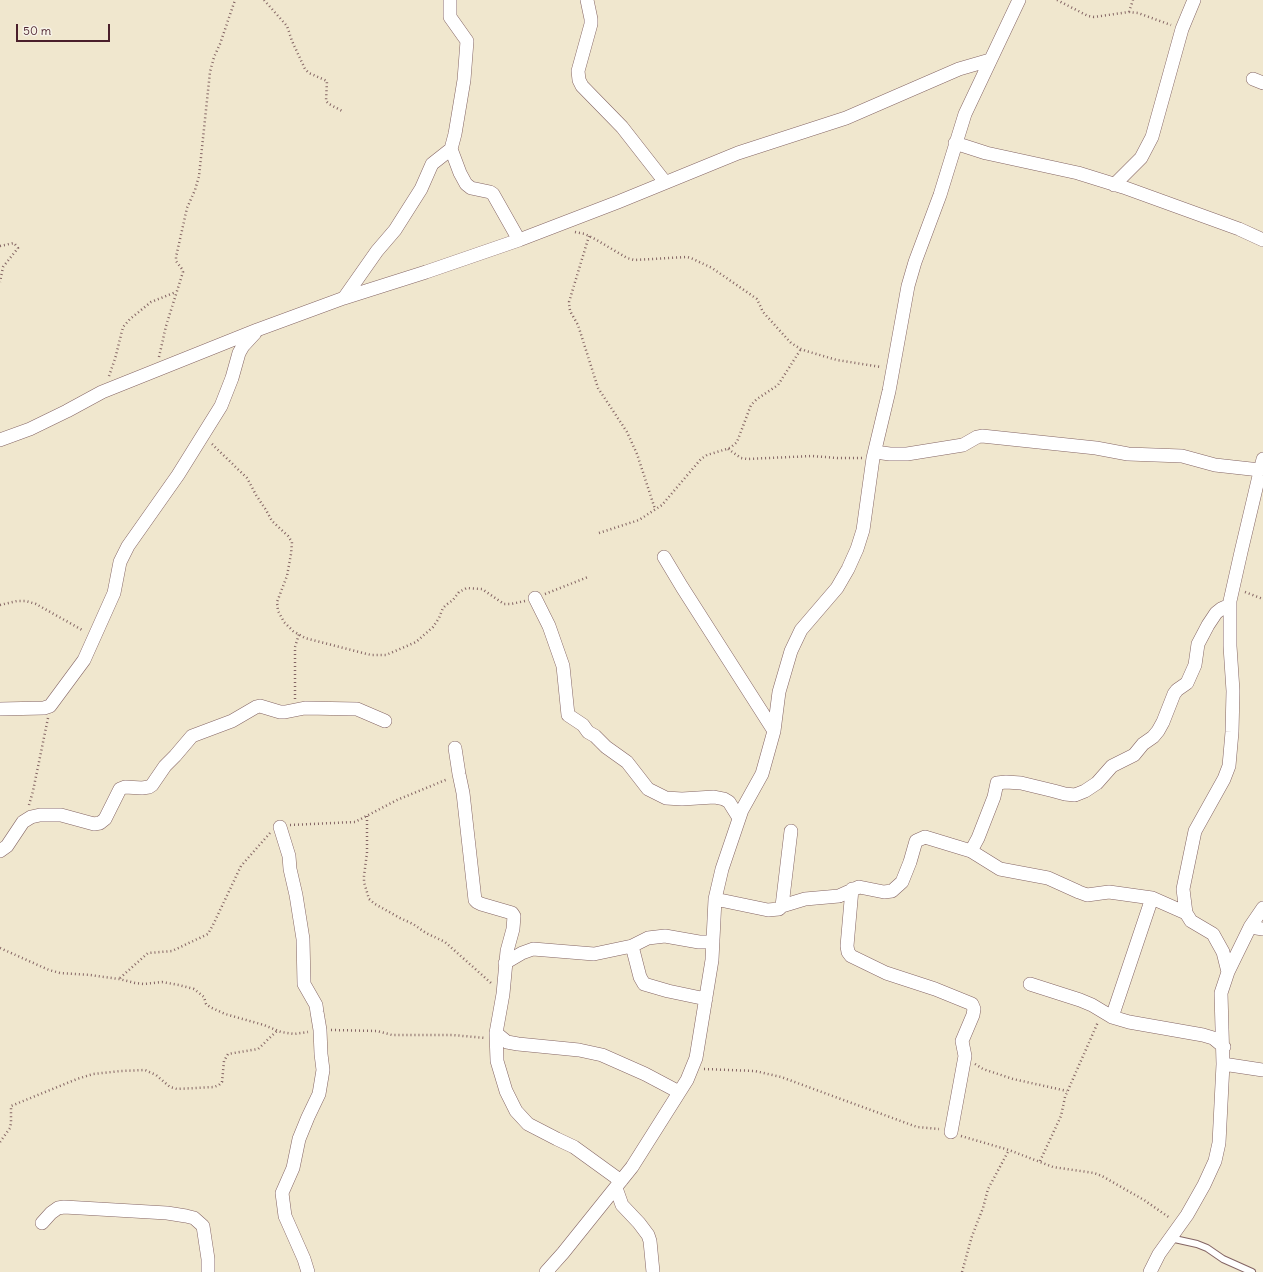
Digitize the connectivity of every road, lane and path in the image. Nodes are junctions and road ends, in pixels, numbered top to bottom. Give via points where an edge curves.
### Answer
1 (235, 0) edge
2 (264, 0) edge
3 (450, 0) edge
4 (587, 0) edge
5 (1019, 0) edge
6 (1057, 0) edge
7 (1133, 0) edge
8 (1194, 0) edge
9 (1129, 12) junction
10 (1182, 29) junction
11 (990, 60) junction
12 (344, 112) dead end
13 (955, 143) junction
14 (451, 149) junction
15 (665, 182) junction
16 (1114, 185) junction
17 (570, 232) dead end
18 (588, 236) junction
19 (519, 240) junction
20 (1263, 240) edge
21 (0, 246) edge
22 (0, 282) edge
23 (176, 292) junction
24 (344, 298) junction
25 (257, 330) junction
26 (801, 349) junction
27 (893, 369) junction
28 (155, 372) junction
29 (102, 392) junction
30 (202, 436) junction
31 (0, 440) edge
32 (727, 449) junction
33 (874, 455) junction
34 (1262, 465) edge
35 (655, 509) junction
36 (599, 533) dead end
37 (664, 557) dead end
38 (588, 577) dead end
39 (1233, 587) junction
40 (535, 598) junction
41 (1263, 599) edge
42 (0, 604) edge
43 (1230, 605) junction
44 (299, 634) junction
45 (95, 637) junction
46 (50, 706) junction
47 (0, 709) edge
48 (295, 710) junction
49 (385, 721) dead end
50 (774, 731) junction
51 (455, 748) dead end
52 (367, 816) dead end
53 (739, 818) junction
54 (23, 822) junction
55 (280, 828) dead end
56 (791, 831) dead end
57 (971, 851) junction
58 (0, 852) edge
59 (852, 889) junction
60 (1152, 898) junction
61 (715, 899) junction
62 (782, 906) junction
63 (1263, 908) edge
64 (1186, 913) junction
65 (1250, 927) junction
66 (1263, 929) edge
67 (713, 942) junction
68 (632, 946) junction
69 (0, 948) edge
70 (506, 963) junction
71 (1228, 972) junction
72 (1030, 984) dead end
73 (502, 994) junction
74 (706, 999) junction
75 (1107, 1014) junction
76 (278, 1030) junction
77 (320, 1030) junction
78 (496, 1036) junction
79 (1224, 1046) junction
80 (965, 1056) junction
81 (1223, 1064) junction
82 (1263, 1070) edge
83 (1067, 1091) junction
84 (679, 1092) junction
85 (951, 1132) dead end
86 (0, 1142) edge
87 (1009, 1150) dead end
88 (1040, 1161) dead end
89 (619, 1184) junction
90 (42, 1223) dead end
91 (1170, 1238) junction
92 (208, 1272) edge
93 (308, 1272) edge
94 (546, 1272) edge
95 (654, 1272) edge
96 (962, 1272) edge
97 (1150, 1272) edge
98 (1252, 1272) edge

1 - 23 path via 210,72 199,176 187,208 176,257 183,272
2 - 12 path via 286,26 308,73 327,81 326,101
3 - 14 street via 450,17 467,41 464,80
4 - 15 street via 591,24 578,71 579,80 622,127
5 - 11 street
6 - 9 path via 1088,16
7 - 9 path
8 - 10 street
9 - 10 path
10 - 16 street via 1152,136 1141,158
11 - 13 street via 965,114
11 - 15 street via 959,69 846,118 738,153
13 - 16 street via 986,153 1078,173
13 - 27 street via 908,286
14 - 19 street via 466,184 471,188 493,194
14 - 24 street via 432,164 421,189 395,230
15 - 19 street
16 - 20 street via 1238,228
17 - 18 path
18 - 26 path via 634,260 687,257 712,268 757,299 763,312 791,343
18 - 35 path via 569,302 570,310 578,325 598,388 627,432 637,454
19 - 24 street
21 - 22 path via 14,243 18,248 3,267
23 - 28 path
23 - 29 path via 151,302 123,327 115,359
24 - 25 street
25 - 28 street
25 - 30 street via 243,346 221,406
26 - 27 path via 837,360
26 - 32 path via 778,385 751,405 737,442
27 - 33 street
28 - 29 street
29 - 31 street via 30,429
30 - 44 path via 238,467 272,521 292,542 287,576 277,602 284,622
30 - 45 street via 128,546 120,562 114,593
32 - 33 path via 747,459
32 - 35 path via 701,459 662,505
33 - 34 street via 907,454 963,445 982,436 1096,448 1128,454 1182,456 1215,465
33 - 50 street via 857,550 837,588 801,630 791,651 779,692
34 - 39 street
35 - 36 path via 639,520
37 - 50 street
38 - 40 path
39 - 41 path
39 - 43 street
40 - 44 path via 504,604 482,589 467,588 459,592 443,608 433,627 416,642 386,654 372,654 305,638
40 - 53 street via 549,626 563,666 568,715 627,762 648,789 666,798 724,799 729,802
42 - 45 path via 26,601 36,604
43 - 57 street via 1216,613 1208,625 1198,644 1195,665 1187,683 1174,694 1163,722 1153,737 1134,755 1112,766 1097,784 1075,795 1021,783 999,782
43 - 64 street via 1233,691 1229,766 1195,831 1183,889
44 - 48 path via 295,647
45 - 46 street via 84,660
46 - 47 street
46 - 54 path via 33,791
48 - 49 street via 357,709
48 - 54 street via 280,712 256,707 232,721 192,736 149,787 120,789 105,819 100,823 40,815
50 - 53 street via 762,774
51 - 70 street via 458,774 464,793 475,900 512,913 514,916
52 - 73 path via 364,882 369,899 445,942
53 - 61 street
54 - 58 street
55 - 77 street via 289,856 303,939 304,984 316,1005
56 - 62 street
57 - 59 street via 921,838 916,841 902,882 892,891 884,892 862,886
57 - 60 street via 1000,869 1048,878 1087,895 1108,892
59 - 62 street via 839,896 805,899
59 - 80 street via 848,952 851,956 886,973 972,1004 973,1015 962,1040
60 - 64 street
60 - 75 street
61 - 62 street via 768,910 779,909
61 - 67 street
63 - 65 street
64 - 71 street via 1191,920 1213,934 1223,952
65 - 66 street
65 - 71 street
67 - 68 street via 665,936 648,938
67 - 74 street
68 - 70 street via 594,954 533,949
68 - 74 street via 644,984
69 - 76 path via 60,973 144,984 162,982 194,989 204,997 210,1007
70 - 73 street
71 - 79 street via 1221,993
72 - 75 street via 1080,1000
73 - 78 street
74 - 84 street via 696,1058
75 - 79 street via 1129,1022 1203,1035
75 - 83 path
76 - 77 path via 294,1034
76 - 86 path via 258,1049 228,1054 224,1061 222,1082 214,1087 177,1089 145,1070 93,1074 77,1078 12,1106 10,1128
77 - 78 path via 377,1031 392,1035
77 - 93 street via 324,1070 319,1094 301,1133 282,1193 285,1216
78 - 84 street via 518,1044 602,1055
78 - 89 street via 497,1061 506,1091 516,1111 528,1124 574,1147
79 - 81 street
80 - 83 path via 983,1069 1013,1079
80 - 85 street
81 - 82 street
81 - 91 street via 1219,1143 1215,1160 1187,1215
83 - 88 path via 1061,1116
84 - 89 street
87 - 96 path via 988,1189
89 - 94 street
89 - 95 street via 622,1205 648,1235
90 - 92 street via 51,1213 64,1207 194,1218 203,1226
91 - 97 street
91 - 98 lane via 1207,1248

